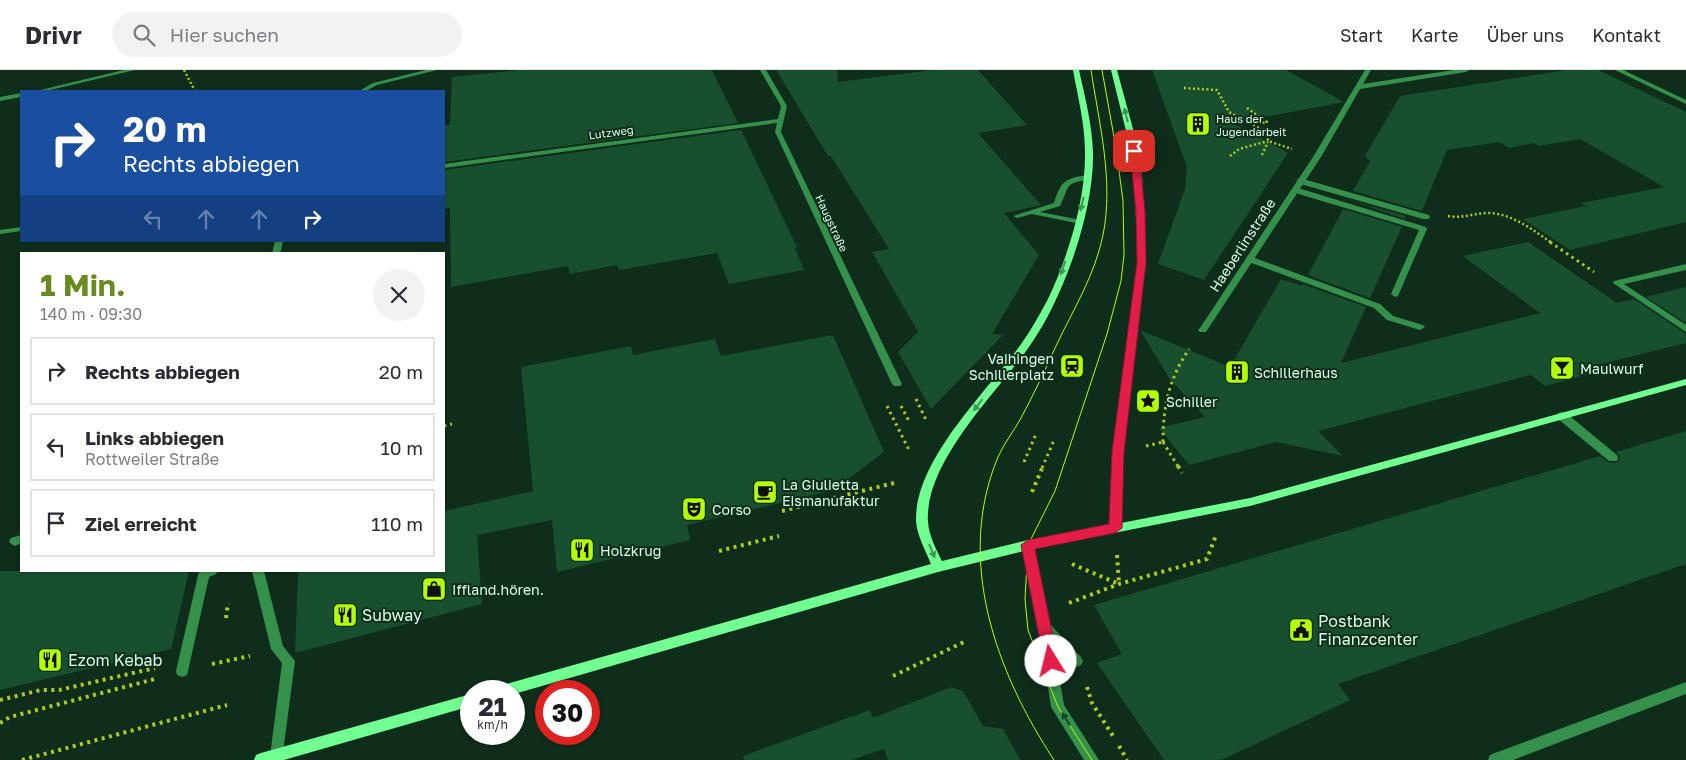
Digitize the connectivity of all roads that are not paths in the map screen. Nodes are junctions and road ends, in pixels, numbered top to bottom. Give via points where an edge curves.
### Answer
1 (132, 70) edge
2 (434, 70) edge
3 (763, 70) edge
4 (1076, 70) edge
5 (1114, 70) edge
6 (1368, 70) edge
7 (1466, 70) edge
8 (1618, 70) edge
9 (1358, 88) junction
10 (42, 90) edge
11 (364, 90) edge
12 (20, 95) edge
13 (0, 99) edge
14 (1686, 102) edge
15 (782, 120) junction
16 (445, 166) edge
17 (1088, 177) junction
18 (1300, 181) junction
19 (1295, 190) junction
20 (1032, 212) junction
21 (1017, 216) dead end
22 (1426, 217) dead end
23 (1078, 222) junction
24 (20, 229) edge
25 (0, 232) edge
26 (1249, 259) junction
27 (1686, 267) edge
28 (1395, 294) dead end
29 (1420, 327) dead end
30 (1686, 329) edge
31 (1203, 330) road end
32 (1686, 382) edge
33 (897, 384) dead end
34 (1562, 416) junction
35 (1613, 458) dead end
36 (1115, 528) junction
37 (1028, 545) junction
38 (938, 567) junction
39 (208, 572) edge
40 (258, 572) edge
41 (1045, 627) junction
42 (1078, 661) road end
43 (182, 671) road end
44 (525, 685) edge
45 (1686, 688) edge
46 (460, 703) edge
47 (277, 756) junction
48 (261, 760) edge
49 (1092, 760) edge
50 (1495, 760) edge

1 - 10 street
2 - 11 street via 374,84
3 - 15 street, Haugstraße via 784,106
4 - 17 main road via 1086,122
36 -> 5 main road via 1118,452 1142,262 1138,174
6 - 9 street, Haeberlinstraße
7 - 9 street
8 - 14 street
9 - 18 street, Haeberlinstraße
12 - 13 street
15 - 16 street, Lutzweg
15 - 33 street, Haugstraße via 778,132
17 - 20 street via 1069,180 1062,186 1057,204
17 -> 23 main road
18 - 19 street, Haeberlinstraße
18 - 22 street
19 - 26 street, Haeberlinstraße
19 - 28 street via 1423,229
20 - 21 street
20 - 23 street
23 -> 38 main road via 1057,289 1022,349 938,465 925,496 922,521
24 - 25 street
26 - 29 street via 1376,306 1390,318
26 - 31 street, Haeberlinstraße
27 - 30 street via 1617,283
32 - 34 main road
34 - 35 street
34 - 36 main road via 1250,502
36 - 37 main road
37 - 38 main road
37 - 41 street
38 - 44 main road
39 - 43 street via 204,573
40 - 47 street via 278,649 289,661
41 - 42 street
49 -> 41 street via 1058,707
45 - 50 street
46 - 47 main road
47 - 48 main road

